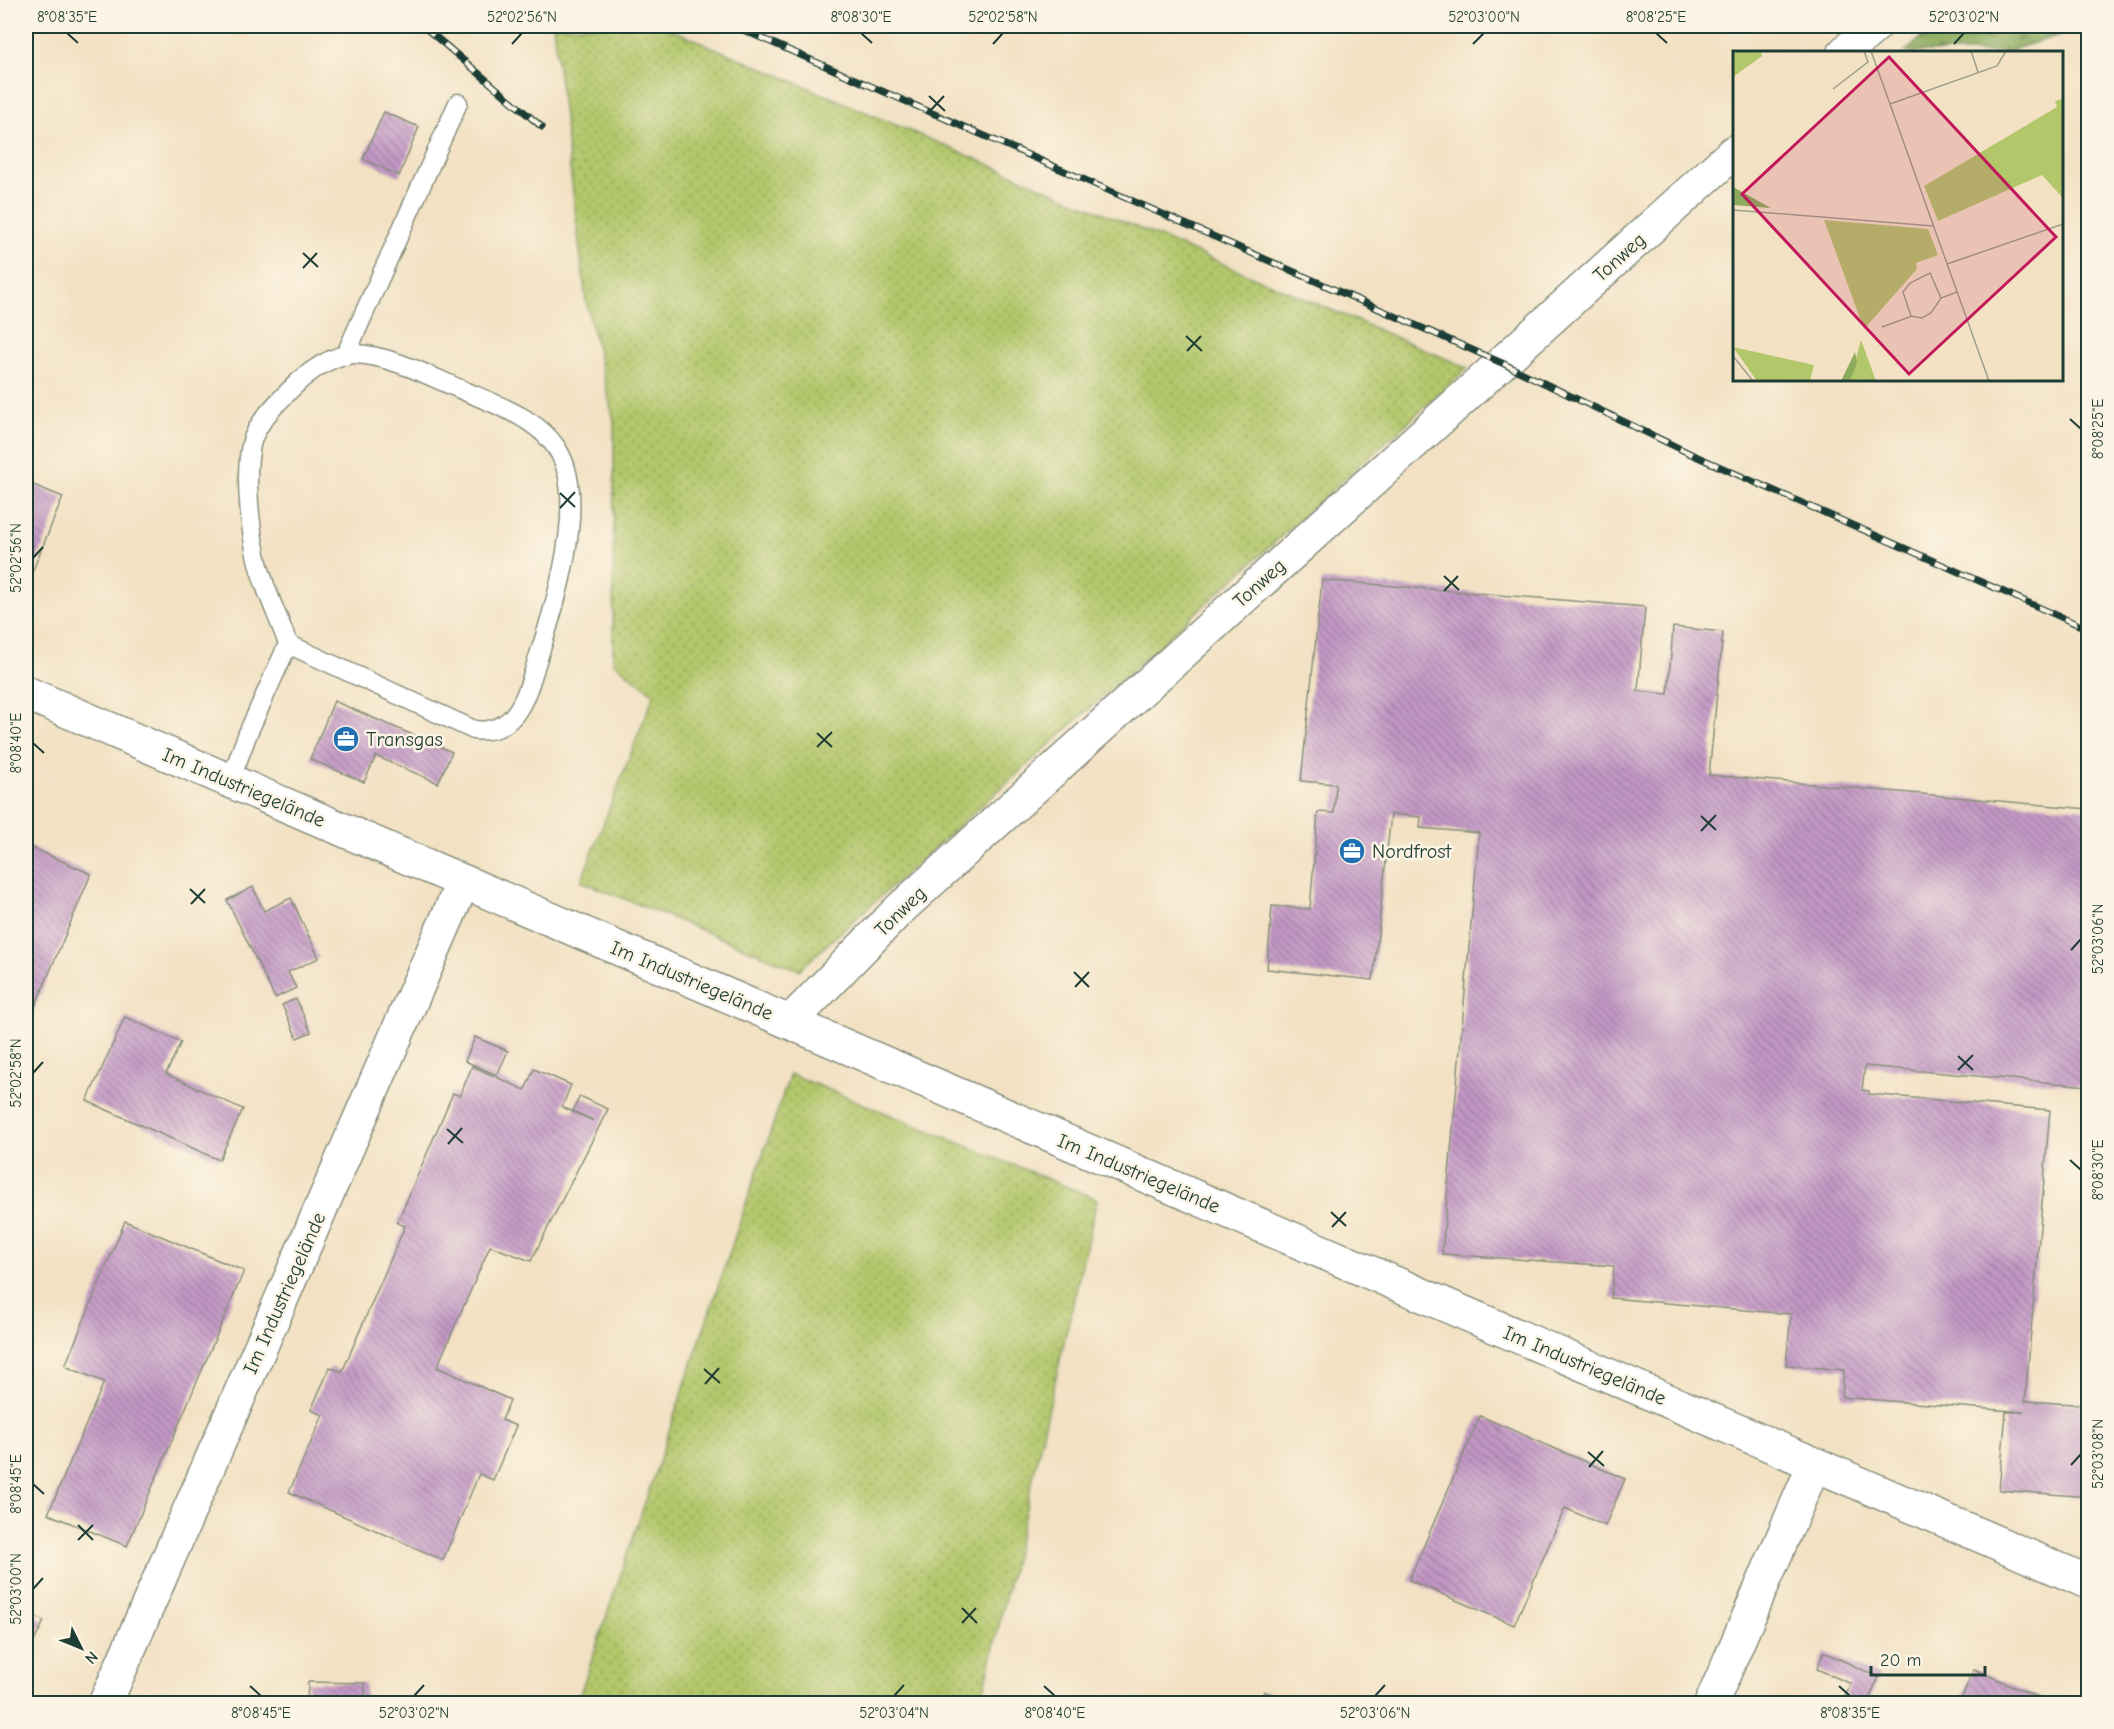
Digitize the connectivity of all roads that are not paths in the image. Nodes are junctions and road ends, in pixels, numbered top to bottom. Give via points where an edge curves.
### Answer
1 (1875, 26) edge
2 (1846, 51) edge
3 (458, 103) dead end
4 (1733, 153) edge
5 (345, 356) junction
6 (288, 644) junction
7 (26, 693) edge
8 (230, 781) junction
9 (463, 882) junction
10 (790, 1022) junction
11 (1814, 1465) junction
12 (2088, 1582) edge
13 (105, 1704) edge
14 (1710, 1704) edge

1 - 2 street
3 - 5 lane
4 - 10 street, Tonweg via 908,902
5 - 6 lane via 326,362 298,382 273,407 252,440 248,493 261,575
5 - 6 lane via 369,356 423,373 501,406 550,439 561,455 571,504 562,567 529,685 510,721 487,732 474,730
6 - 8 lane
7 - 8 street, Im Industriegelände
8 - 9 street, Im Industriegelände
9 - 10 street, Im Industriegelände
9 - 13 street, Im Industriegelände
10 - 11 street, Im Industriegelände
11 - 12 street, Im Industriegelände
11 - 14 street

